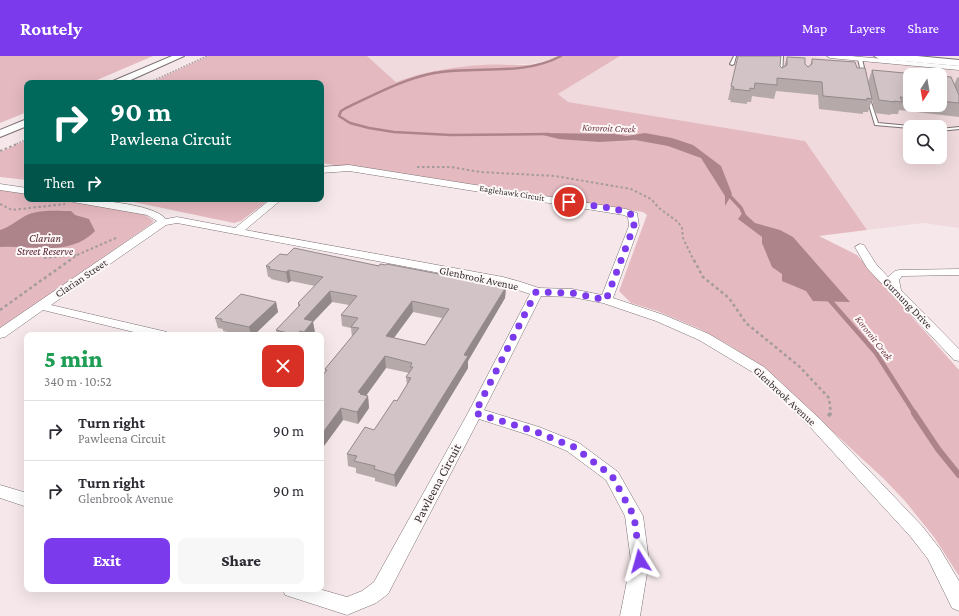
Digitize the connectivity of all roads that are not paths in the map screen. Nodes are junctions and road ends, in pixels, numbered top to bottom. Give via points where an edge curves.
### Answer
1 (735, 56) edge
2 (782, 56) edge
3 (830, 56) edge
4 (879, 56) edge
5 (925, 56) edge
6 (184, 58) edge
7 (168, 59) edge
8 (860, 59) junction
9 (959, 59) edge
10 (732, 64) dead end
11 (959, 64) edge
12 (938, 66) junction
13 (959, 68) edge
14 (780, 78) edge
15 (122, 80) edge
16 (142, 80) edge
17 (864, 80) edge
18 (949, 90) edge
19 (867, 95) edge
20 (24, 123) edge
21 (903, 126) edge
22 (959, 128) edge
23 (947, 129) edge
24 (24, 133) edge
25 (0, 134) edge
26 (0, 144) edge
27 (324, 166) edge
28 (349, 168) junction
29 (324, 169) edge
30 (0, 187) edge
31 (24, 191) edge
32 (92, 202) edge
33 (273, 202) edge
34 (163, 222) junction
35 (237, 231) junction
36 (860, 247) dead end
37 (959, 272) edge
38 (894, 289) junction
39 (536, 292) junction
40 (606, 300) junction
41 (40, 306) junction
42 (149, 332) edge
43 (0, 334) edge
44 (959, 358) edge
45 (475, 413) junction
46 (0, 491) edge
47 (24, 499) edge
48 (302, 592) edge
49 (959, 602) edge
50 (630, 616) edge

1 - 10 lane
2 - 14 lane
3 - 8 street
4 - 11 highway
5 - 9 highway
6 - 7 street
6 - 16 street
7 - 15 street
8 - 12 street
8 - 17 lane
12 - 13 street
12 - 18 lane
19 - 21 lane via 876,124
20 - 25 street
22 - 23 lane
24 - 26 street
27 - 28 street, Eaglehawk Circuit
28 - 29 street, Eaglehawk Circuit
28 - 40 street, Eaglehawk Circuit via 616,209 633,215 634,226
30 - 31 street
32 - 34 street via 150,212
33 - 35 street
34 - 35 street, Glenbrook Avenue via 177,220
34 - 41 street, Clarian Street
35 - 39 street, Glenbrook Avenue via 516,284
36 - 38 street, Gurnung Drive via 871,266
37 - 38 street via 899,273 893,279
38 - 44 street, Gurnung Drive
39 - 40 street, Glenbrook Avenue via 572,293
39 - 45 street, Pawleena Circuit
40 - 49 street, Glenbrook Avenue via 660,318 704,337 760,370 816,424 916,531 934,554
41 - 42 street
41 - 43 street, Clarian Street
45 - 48 street, Pawleena Circuit via 381,588 369,597 347,606
45 - 50 street via 534,431 574,447 612,476 634,516 640,561
46 - 47 street

